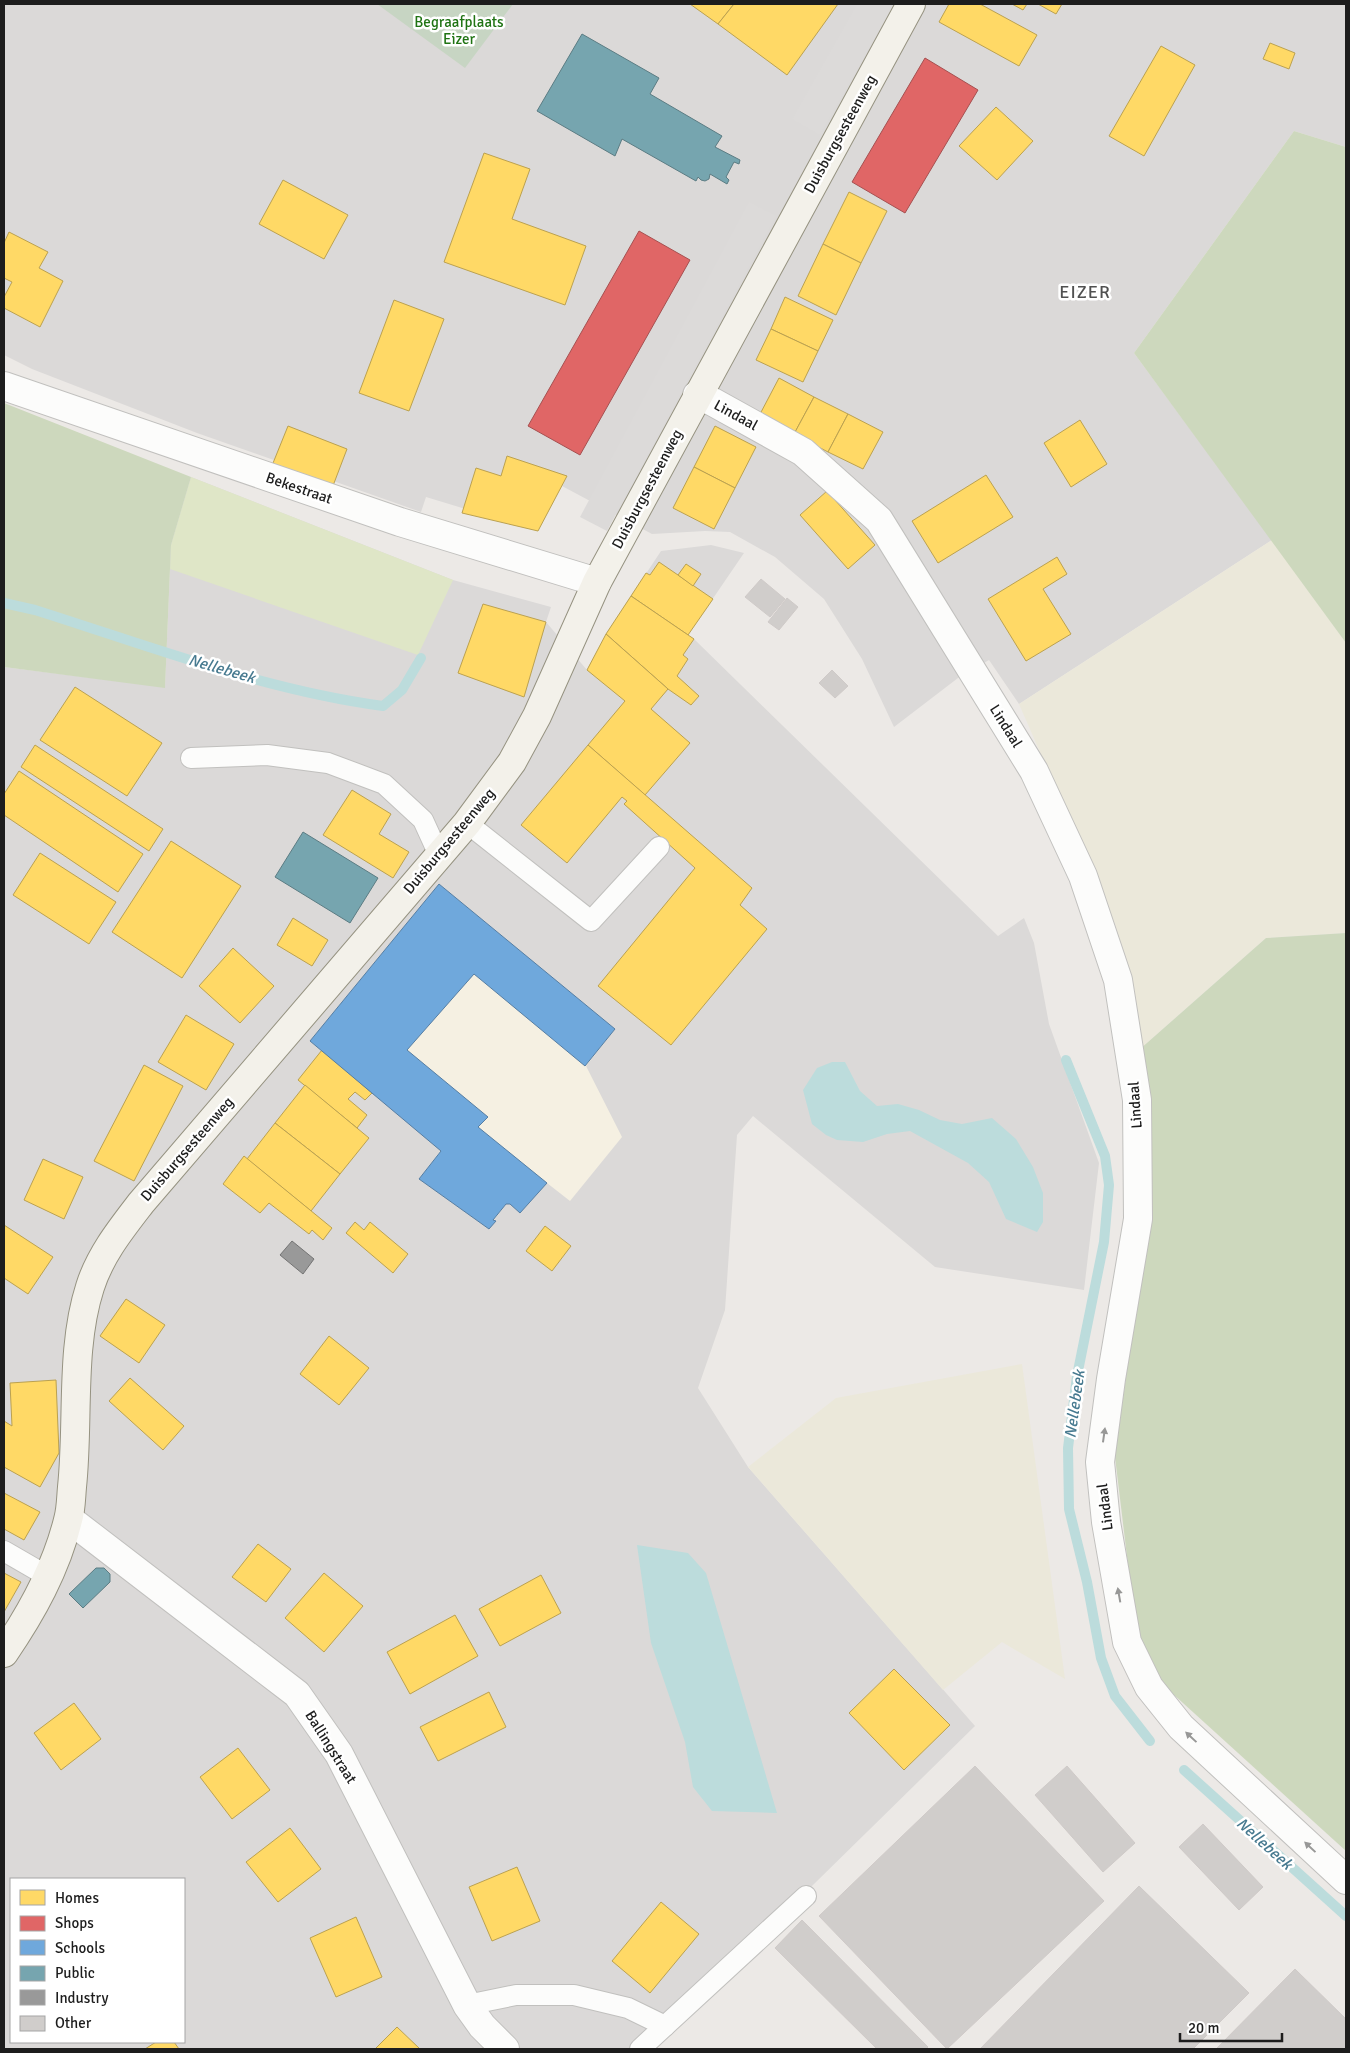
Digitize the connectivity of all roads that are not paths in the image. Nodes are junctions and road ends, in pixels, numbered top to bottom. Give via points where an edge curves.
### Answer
1 (911, 4) edge
2 (4, 386) edge
3 (697, 395) junction
4 (597, 582) junction
5 (191, 758) dead end
6 (467, 823) junction
7 (659, 846) dead end
8 (439, 854) junction
9 (68, 1519) junction
10 (4, 1551) edge
11 (49, 1577) junction
12 (4, 1653) edge
13 (1346, 1880) edge
14 (806, 1896) dead end
15 (467, 2005) junction
16 (665, 2026) junction
17 (505, 2049) edge
18 (640, 2049) edge

1 - 3 street, Duisburgsesteenweg
2 - 4 street, Bekestraat via 400,522
3 - 4 street, Duisburgsesteenweg
13 -> 3 street, Lindaal via 1181,1727 1149,1687 1127,1642 1106,1522 1100,1462 1138,1219 1137,1100 1118,980 1082,876 1034,771 879,520 804,452
4 - 6 street, Duisburgsesteenweg via 537,716 512,762
5 - 8 lane via 276,756 328,763 384,784 423,820
6 - 7 lane via 590,921
6 - 8 street, Duisburgsesteenweg
8 - 9 street, Duisburgsesteenweg via 141,1202 109,1245 90,1285 82,1319 75,1460
9 - 11 street, Duisburgsesteenweg
9 - 15 street, Ballingstraat via 297,1694 339,1754
10 - 11 lane
11 - 12 street, Duisburgsesteenweg
14 - 16 lane
15 - 16 lane via 516,1995 574,1995 628,2008
15 - 17 street, Ballingstraat
16 - 18 lane

